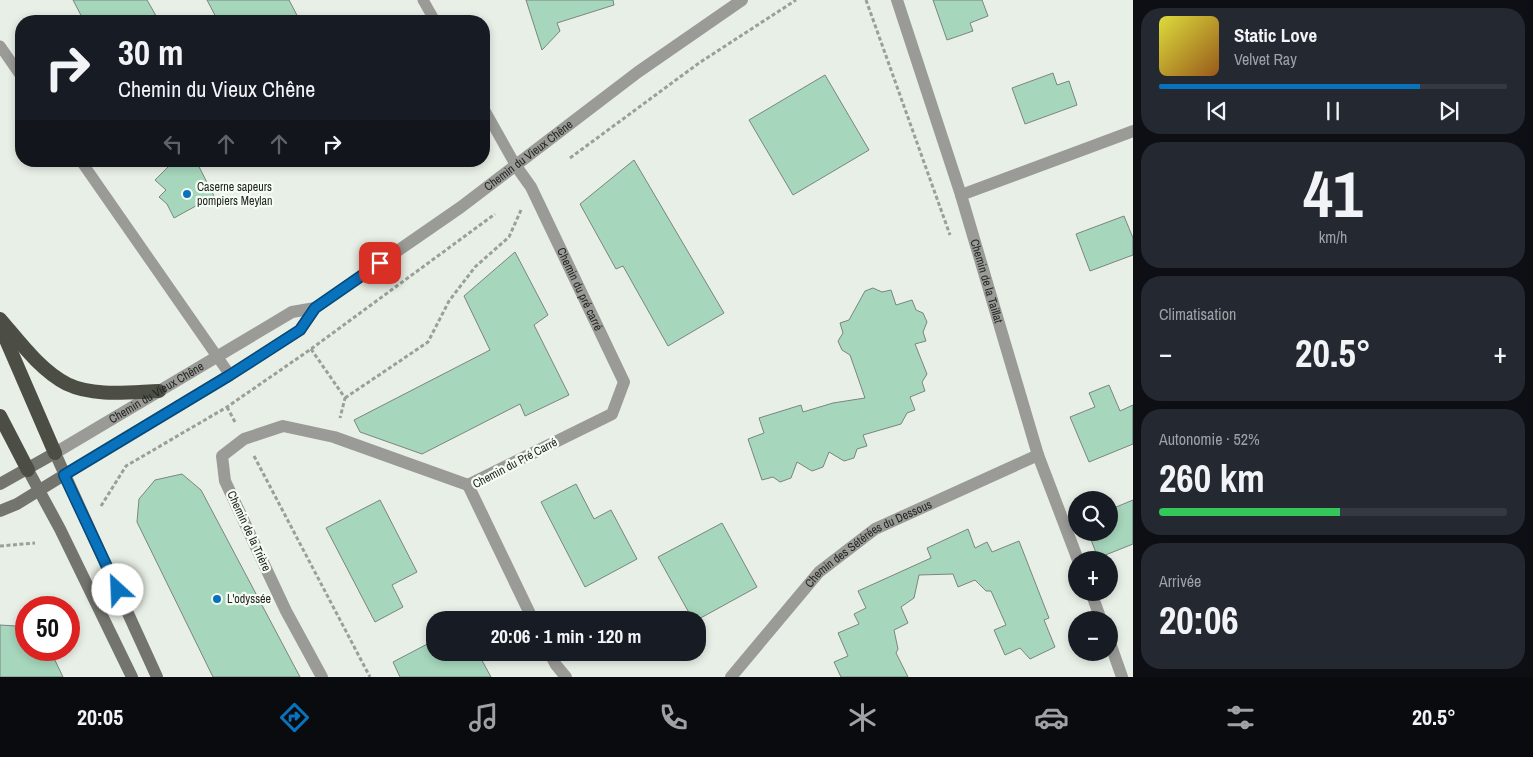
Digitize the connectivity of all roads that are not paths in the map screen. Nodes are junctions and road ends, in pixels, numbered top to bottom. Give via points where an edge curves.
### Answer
1 (423, 0) edge
2 (742, 0) edge
3 (897, 0) edge
4 (431, 15) edge
5 (0, 46) edge
6 (15, 67) edge
7 (490, 120) edge
8 (1133, 131) edge
9 (516, 166) junction
10 (85, 167) edge
11 (961, 195) junction
12 (315, 308) junction
13 (0, 319) edge
14 (0, 326) edge
15 (216, 356) junction
16 (230, 375) junction
17 (159, 391) junction
18 (612, 414) joint
19 (0, 416) edge
20 (55, 454) junction
21 (1038, 455) junction
22 (28, 470) junction
23 (64, 475) junction
24 (0, 484) edge
25 (468, 485) junction
26 (40, 490) junction
27 (0, 512) edge
28 (1075, 551) edge
29 (529, 611) edge
30 (554, 661) edge
31 (1116, 661) edge
32 (132, 677) edge
33 (157, 677) edge
34 (322, 677) edge
35 (566, 677) edge
36 (731, 677) edge
37 (1122, 677) edge

1 - 4 lane
2 - 9 street, Chemin du Vieux Chêne via 638,72
3 - 11 street, Chemin de la Taillat
5 - 6 lane
7 - 9 lane
8 - 11 street
9 - 12 street, Chemin du Vieux Chêne
9 - 18 street, Chemin du pré carré via 531,187 624,382
10 - 15 lane
11 - 21 street, Chemin de la Taillat
12 - 15 street, Chemin du Vieux Chêne via 292,312
12 - 16 street, Chemin du Vieux Chêne via 300,330
13 - 17 highway via 27,350 68,384 98,392
14 - 20 highway
15 - 16 lane
15 - 17 street, Chemin du Vieux Chêne
16 - 23 street, Chemin du Vieux Chêne
17 - 20 street, Chemin du Vieux Chêne
18 - 25 street, Chemin du Pré Carré
19 - 22 highway
20 - 22 main road, Chemin du Vieux Chêne
20 - 23 main road
21 - 28 street, Chemin de la Taillat
21 - 36 street, Chemin des Sétérées du Dessous via 875,529 819,572
22 - 24 main road, Chemin du Vieux Chêne
22 - 26 main road
23 - 26 main road, Chemin du Vieux Chêne
23 - 33 main road
25 - 29 street, Chemin du Pré Carré
25 - 34 street, Chemin de la Trière via 334,437 283,426 244,439 222,456 225,482 286,611
26 - 27 main road, Chemin du Vieux Chêne
26 - 32 main road
30 - 35 street
31 - 37 street

